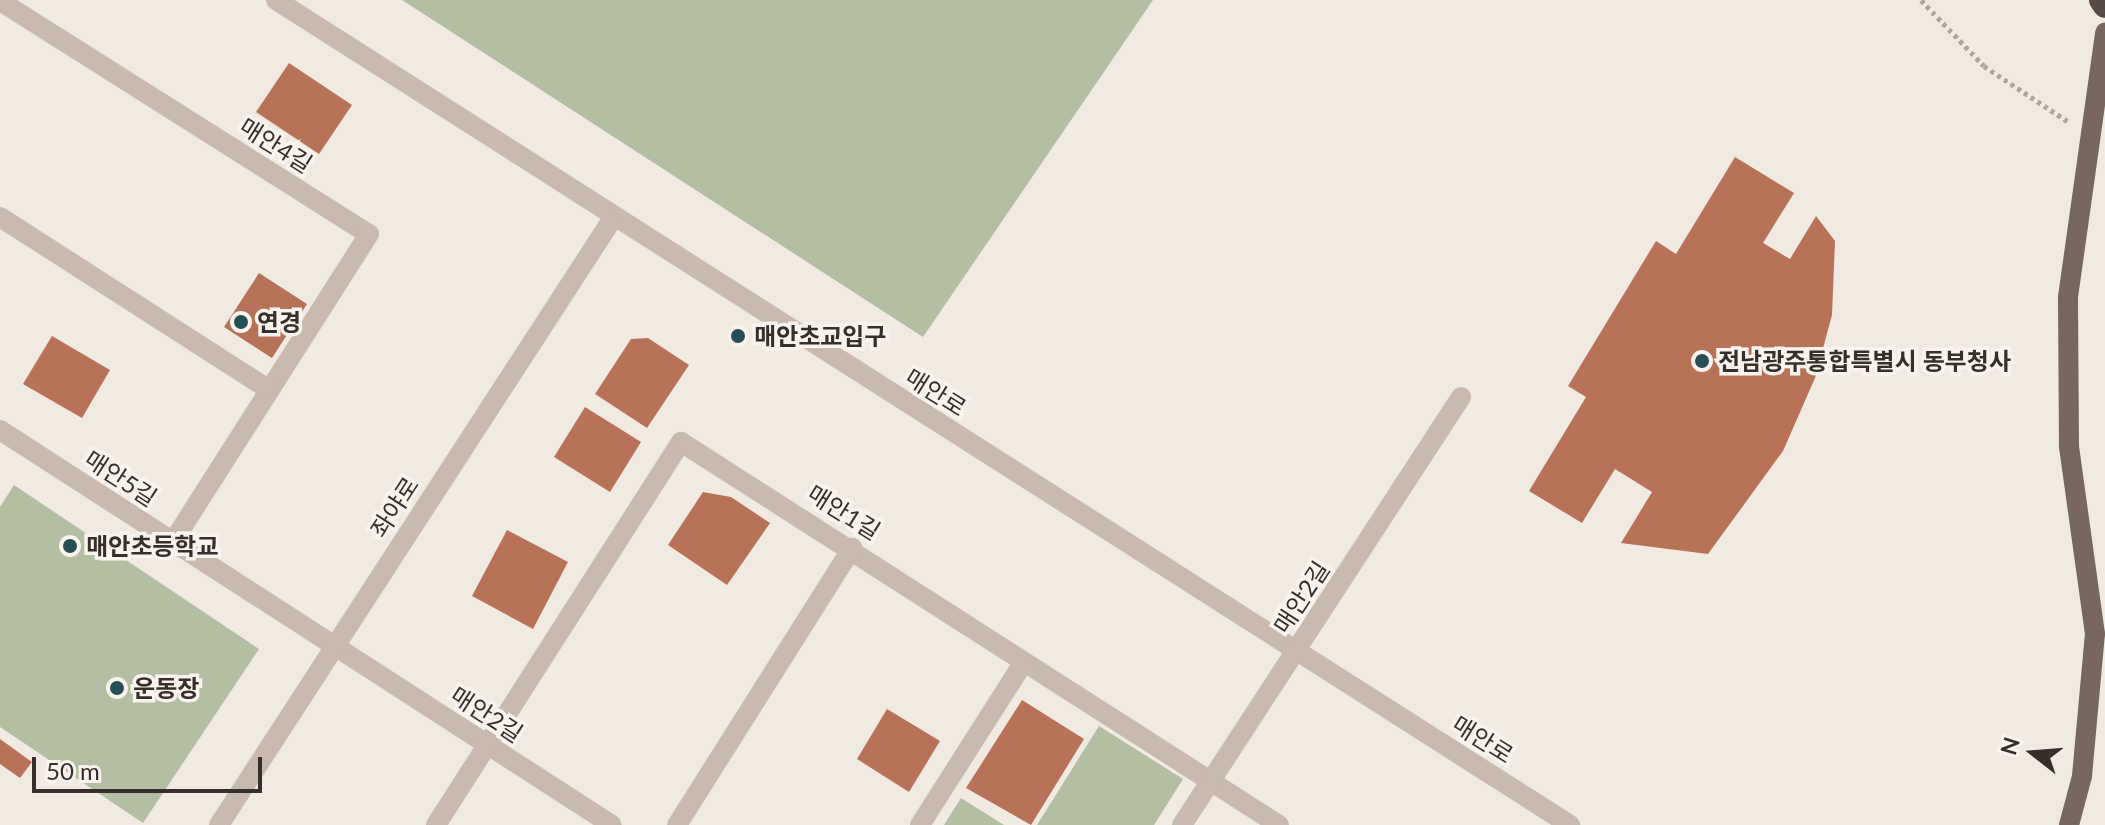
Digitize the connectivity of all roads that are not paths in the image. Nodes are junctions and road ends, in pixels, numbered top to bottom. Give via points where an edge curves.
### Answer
1 (276, 0) edge
2 (2101, 0) edge
3 (0, 1) edge
4 (2105, 6) edge
5 (2105, 33) edge
6 (0, 217) edge
7 (613, 218) junction
8 (269, 390) junction
9 (1461, 397) dead end
10 (0, 430) edge
11 (173, 542) junction
12 (852, 548) junction
13 (334, 647) junction
14 (1297, 652) junction
15 (1024, 662) junction
16 (487, 745) junction
17 (1210, 780) junction
18 (219, 825) edge
19 (436, 825) edge
20 (612, 825) edge
21 (677, 825) edge
22 (920, 825) edge
23 (1182, 825) edge
24 (1279, 825) edge
25 (1570, 825) edge
26 (2069, 825) edge

1 - 7 street, 매안로
2 - 4 highway
3 - 8 street, 매안4길 via 369,234
5 - 26 main road via 2068,297 2066,391 2095,634 2082,776
6 - 8 street
7 - 13 street, 좌야로
7 - 14 street, 매안로
8 - 11 street, 매안4길
9 - 14 street, 매안2길
10 - 11 street, 매안5길
11 - 13 street, 매안5길
12 - 15 street, 매안1길
12 - 16 street, 매안1길 via 681,442
12 - 21 street
13 - 16 street, 매안2길
13 - 18 street, 좌야로
14 - 17 street, 매안2길
14 - 25 street, 매안로
15 - 17 street, 매안1길
15 - 22 street
16 - 19 street
16 - 20 street, 매안2길
17 - 23 street, 매안2길
17 - 24 street, 매안1길

